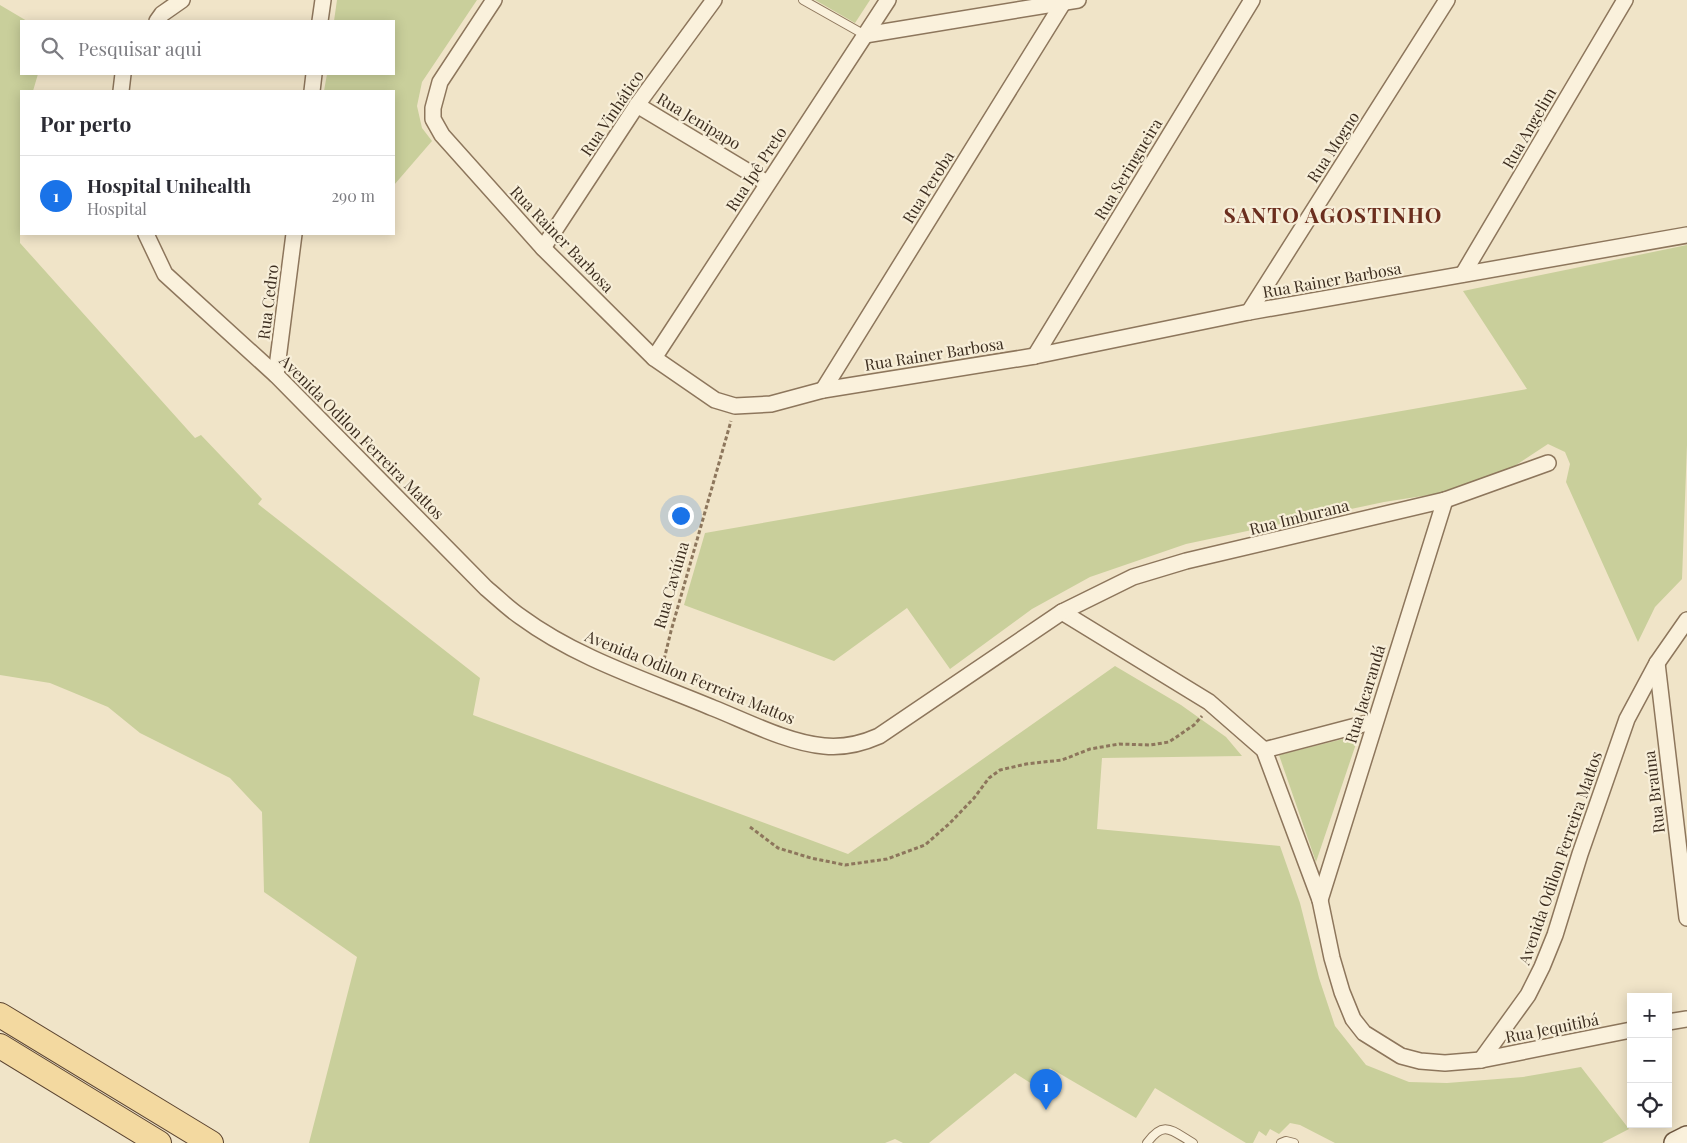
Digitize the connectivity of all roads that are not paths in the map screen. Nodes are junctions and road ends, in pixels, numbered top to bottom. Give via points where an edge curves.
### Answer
1 (182, 0) edge
2 (323, 0) edge
3 (494, 0) edge
4 (714, 0) edge
5 (803, 0) edge
6 (888, 0) edge
7 (1252, 0) edge
8 (1448, 0) edge
9 (1625, 0) edge
10 (1070, 2) edge
11 (157, 20) edge
12 (320, 20) edge
13 (865, 35) junction
14 (123, 75) edge
15 (314, 75) edge
16 (120, 90) edge
17 (312, 90) edge
18 (637, 105) junction
19 (767, 184) junction
20 (146, 235) edge
21 (294, 235) edge
22 (1687, 235) edge
23 (543, 248) junction
24 (1463, 274) junction
25 (1248, 312) junction
26 (1035, 356) junction
27 (654, 358) junction
28 (276, 375) junction
29 (822, 390) junction
30 (1548, 463) dead end
31 (1445, 500) junction
32 (1062, 612) junction
33 (1687, 620) edge
34 (1656, 662) junction
35 (1375, 720) junction
36 (1264, 750) junction
37 (1320, 900) junction
38 (1687, 918) edge
39 (0, 1014) edge
40 (1687, 1019) edge
41 (1672, 1021) edge
42 (1627, 1031) edge
43 (0, 1046) edge
44 (1481, 1060) junction
45 (1687, 1137) edge
46 (159, 1143) edge
47 (211, 1143) edge
48 (1147, 1143) edge
49 (1193, 1143) edge
50 (1281, 1143) edge
51 (1294, 1143) edge
52 (1675, 1143) edge

1 - 11 street
2 - 12 street
3 - 23 street, Rua Rainer Barbosa via 440,82 433,119 442,135
4 - 18 street, Rua Vinhático
5 - 13 lane
6 - 13 street, Rua Ipê Preto
7 - 26 street, Rua Seringueira
8 - 25 street, Rua Mogno
9 - 24 street, Rua Angelim
10 - 13 street
10 - 29 street, Rua Peroba
13 - 19 street, Rua Ipê Preto
14 - 16 street
15 - 17 street
18 - 19 street, Rua Jenipapo
18 - 23 street, Rua Vinhático
19 - 27 street, Rua Ipê Preto
20 - 28 street, Avenida Odilon Ferreira Mattos via 165,274
21 - 28 street, Rua Cedro
22 - 24 street, Rua Rainer Barbosa
23 - 27 street, Rua Rainer Barbosa
24 - 25 street, Rua Rainer Barbosa
25 - 26 street, Rua Rainer Barbosa
26 - 29 street, Rua Rainer Barbosa
27 - 29 street, Rua Rainer Barbosa via 715,400 735,406 771,404
28 - 32 street, Avenida Odilon Ferreira Mattos via 486,588 521,617 598,660 778,735 823,746 863,743 879,736
30 - 31 street, Rua Imburana
31 - 32 street, Rua Imburana via 1186,561 1133,577
31 - 35 street, Rua Jacarandá
32 - 36 street via 1209,702
33 - 34 street, Avenida Odilon Ferreira Mattos
34 - 38 street, Rua Braúna
34 - 44 street, Avenida Odilon Ferreira Mattos via 1627,719 1542,967 1528,995
35 - 36 street
35 - 37 street, Rua Jacarandá
36 - 37 street
37 - 44 street via 1342,992 1353,1019 1364,1033 1401,1056 1420,1061
39 - 47 main road
40 - 41 street
42 - 44 street, Rua Jequitibá
43 - 46 main road
45 - 52 main road
48 - 49 lane via 1155,1131 1162,1128
50 - 51 lane via 1286,1140

